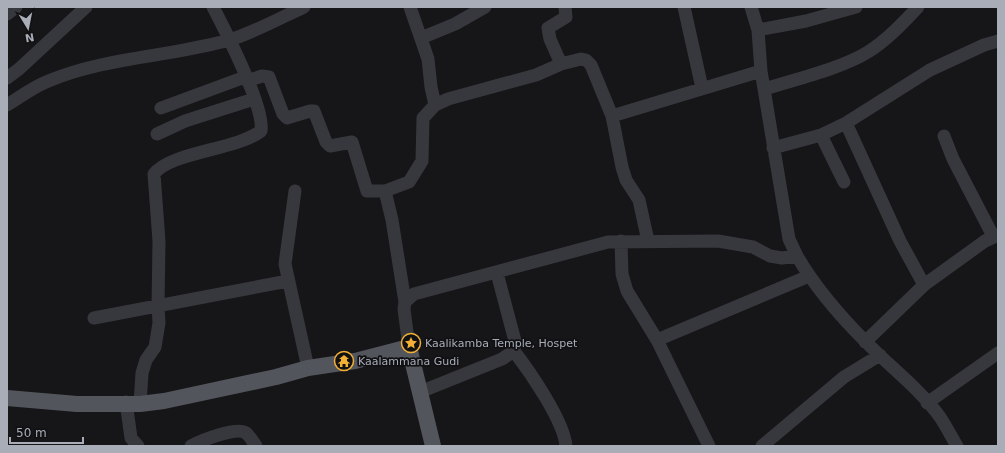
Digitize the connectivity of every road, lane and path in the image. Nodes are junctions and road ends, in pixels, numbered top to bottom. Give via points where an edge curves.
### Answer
1 (16, 7) edge
2 (212, 7) edge
3 (410, 7) edge
4 (486, 7) edge
5 (565, 7) edge
6 (684, 7) edge
7 (751, 7) edge
8 (856, 7) edge
9 (918, 7) edge
10 (297, 8) edge
11 (78, 10) edge
12 (7, 14) edge
13 (758, 30) junction
14 (421, 38) junction
15 (230, 40) junction
16 (998, 42) edge
17 (561, 64) junction
18 (761, 71) junction
19 (7, 78) edge
20 (246, 79) junction
21 (702, 88) junction
22 (765, 89) junction
23 (254, 99) junction
24 (7, 105) edge
25 (435, 105) junction
26 (161, 108) dead end
27 (612, 116) junction
28 (846, 123) junction
29 (157, 134) dead end
30 (821, 135) junction
31 (944, 136) dead end
32 (773, 148) junction
33 (844, 182) dead end
34 (294, 191) dead end
35 (385, 191) junction
36 (996, 236) edge
37 (621, 241) junction
38 (648, 241) junction
39 (797, 256) junction
40 (497, 273) junction
41 (809, 276) junction
42 (288, 281) junction
43 (924, 285) junction
44 (405, 302) junction
45 (158, 306) junction
46 (94, 318) dead end
47 (657, 340) junction
48 (865, 342) junction
49 (409, 347) junction
50 (514, 351) junction
51 (998, 353) edge
52 (880, 355) junction
53 (308, 368) junction
54 (420, 392) junction
55 (7, 398) edge
56 (133, 403) junction
57 (927, 403) junction
58 (138, 446) edge
59 (191, 446) edge
60 (256, 446) edge
61 (433, 446) edge
62 (566, 446) edge
63 (709, 446) edge
64 (762, 446) edge
65 (957, 446) edge

1 - 12 street
2 - 15 street
3 - 14 street
4 - 14 street
5 - 17 street via 566,16 548,28 550,40
6 - 21 street
7 - 13 street
8 - 13 street via 806,21
9 - 22 street via 891,34 868,52 848,62
10 - 15 street
11 - 19 street
13 - 18 street
14 - 25 street via 428,59
15 - 20 street
15 - 24 street via 68,74 29,90
16 - 28 street via 984,45 930,70
17 - 25 street via 536,75 468,92
17 - 27 street via 581,59 591,65
18 - 21 street
18 - 22 street
20 - 23 street
20 - 26 street
20 - 35 street via 269,77 283,114 287,118 314,112 330,146 352,142 367,191
21 - 27 street
22 - 32 street
23 - 29 street via 185,121
23 - 45 street via 261,120 261,131 246,140 174,162 160,168 154,174 159,241
25 - 35 street via 423,118 422,163 409,182
27 - 38 street via 622,167 626,180 639,200
28 - 30 street
28 - 43 street via 900,241
30 - 32 street
30 - 33 street
31 - 36 street via 953,158
32 - 39 street via 789,240
34 - 42 street via 285,264
35 - 44 street
36 - 43 street
37 - 38 street
37 - 40 street via 593,245
37 - 47 street via 622,274 627,291
38 - 39 street via 725,242 753,247 770,256
39 - 41 street
40 - 44 street via 414,294
40 - 50 street via 515,341
41 - 47 street
41 - 48 street
42 - 45 street
42 - 53 street
43 - 48 street
44 - 49 street
45 - 46 street
45 - 56 street via 158,337 142,373
47 - 63 street
48 - 52 street
49 - 53 main road via 355,361
49 - 54 main road
50 - 54 street via 502,359
50 - 62 street via 538,383 564,433
51 - 57 street
52 - 57 street
52 - 64 street via 844,378
53 - 56 main road via 164,401
54 - 61 main road
55 - 56 main road via 77,404
56 - 58 street via 131,438
57 - 65 street via 939,416
59 - 60 street via 215,436 242,431 247,433

